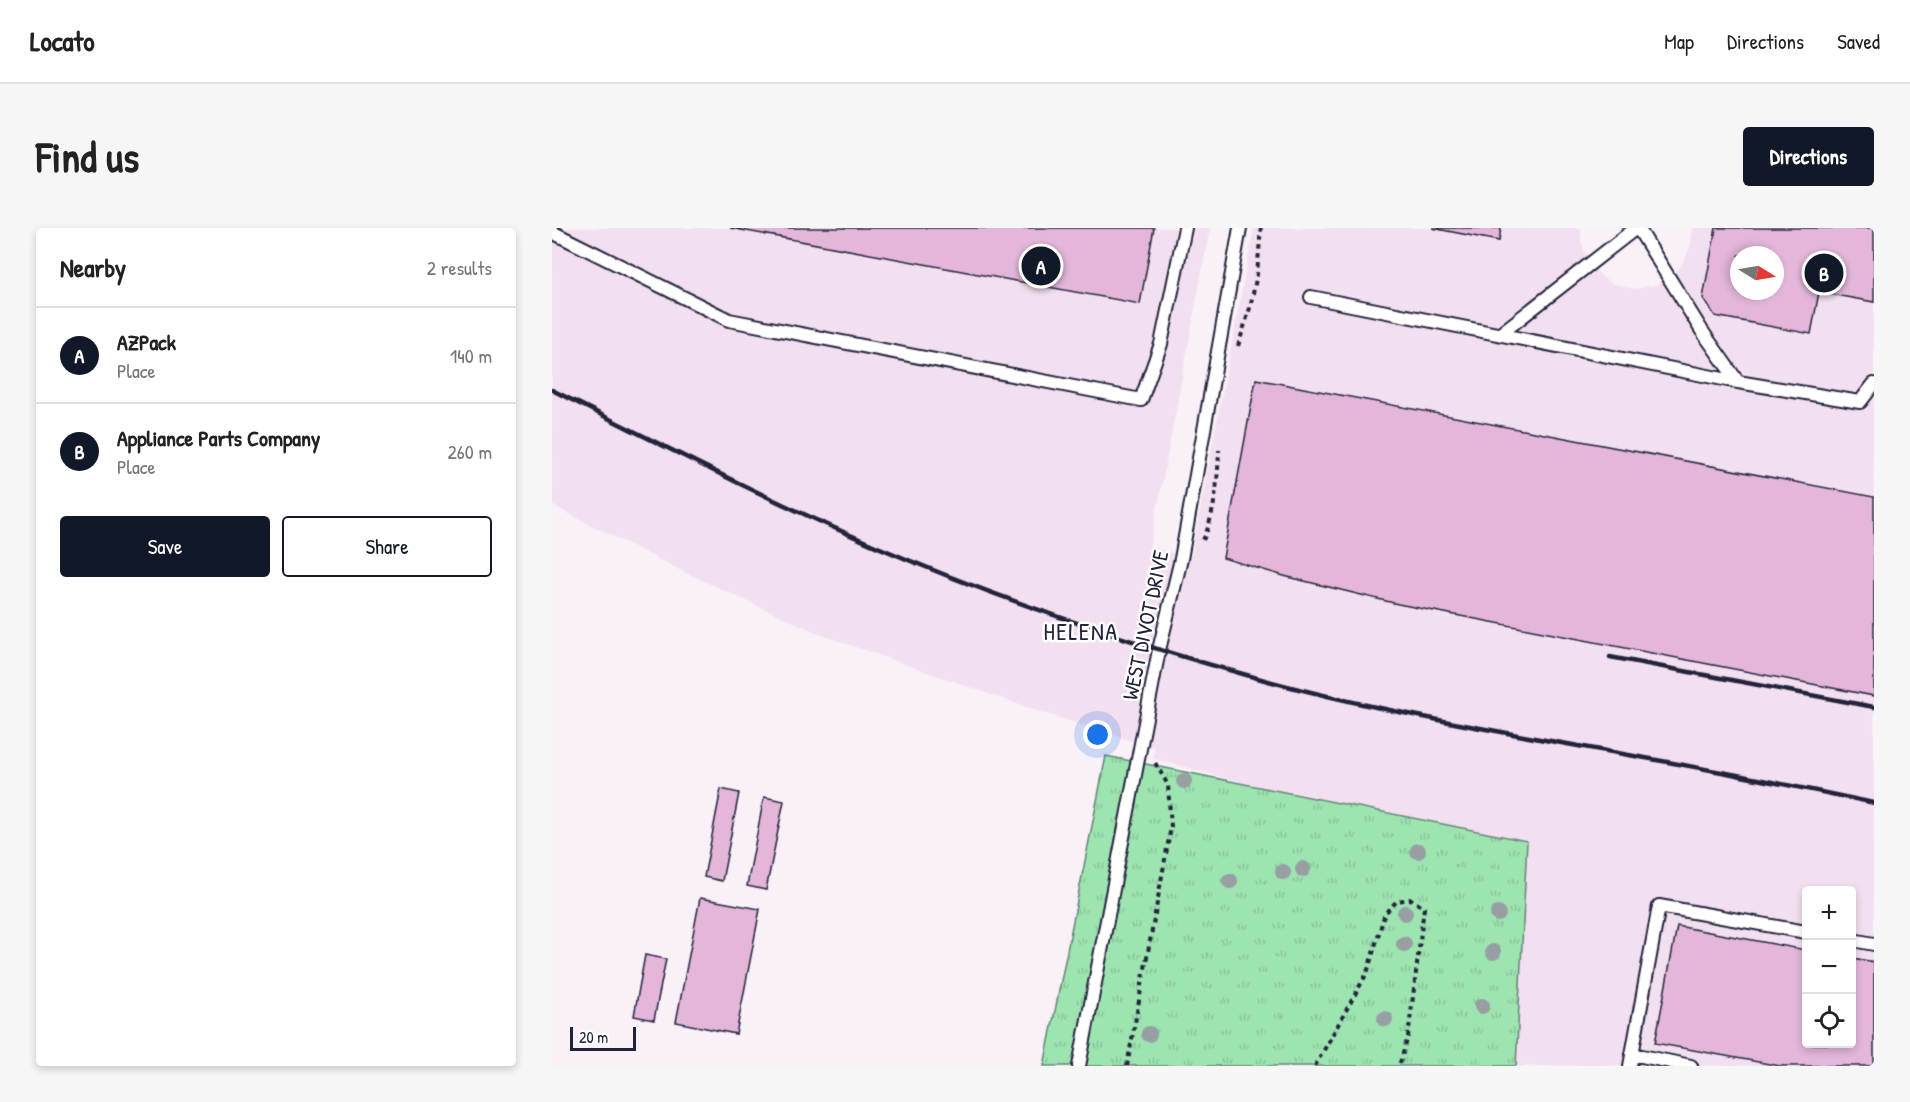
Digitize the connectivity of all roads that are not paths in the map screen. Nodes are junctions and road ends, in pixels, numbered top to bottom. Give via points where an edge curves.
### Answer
1 (1185, 228) edge
2 (1240, 228) edge
3 (1637, 228) edge
4 (552, 232) edge
5 (1311, 297) dead end
6 (1500, 334) junction
7 (1738, 382) junction
8 (1874, 384) edge
9 (1802, 931) edge
10 (1856, 941) edge
11 (1874, 944) edge
12 (1631, 1060) edge
13 (1079, 1066) edge
14 (1691, 1066) edge

1 - 4 lane via 1161,344 1141,400 729,320
2 - 13 lane, WEST DIVOT DRIVE via 1181,559
3 - 6 lane
3 - 7 lane
5 - 6 lane
6 - 7 lane
7 - 8 lane via 1860,402
9 - 12 lane via 1659,906
10 - 11 lane
12 - 14 lane

